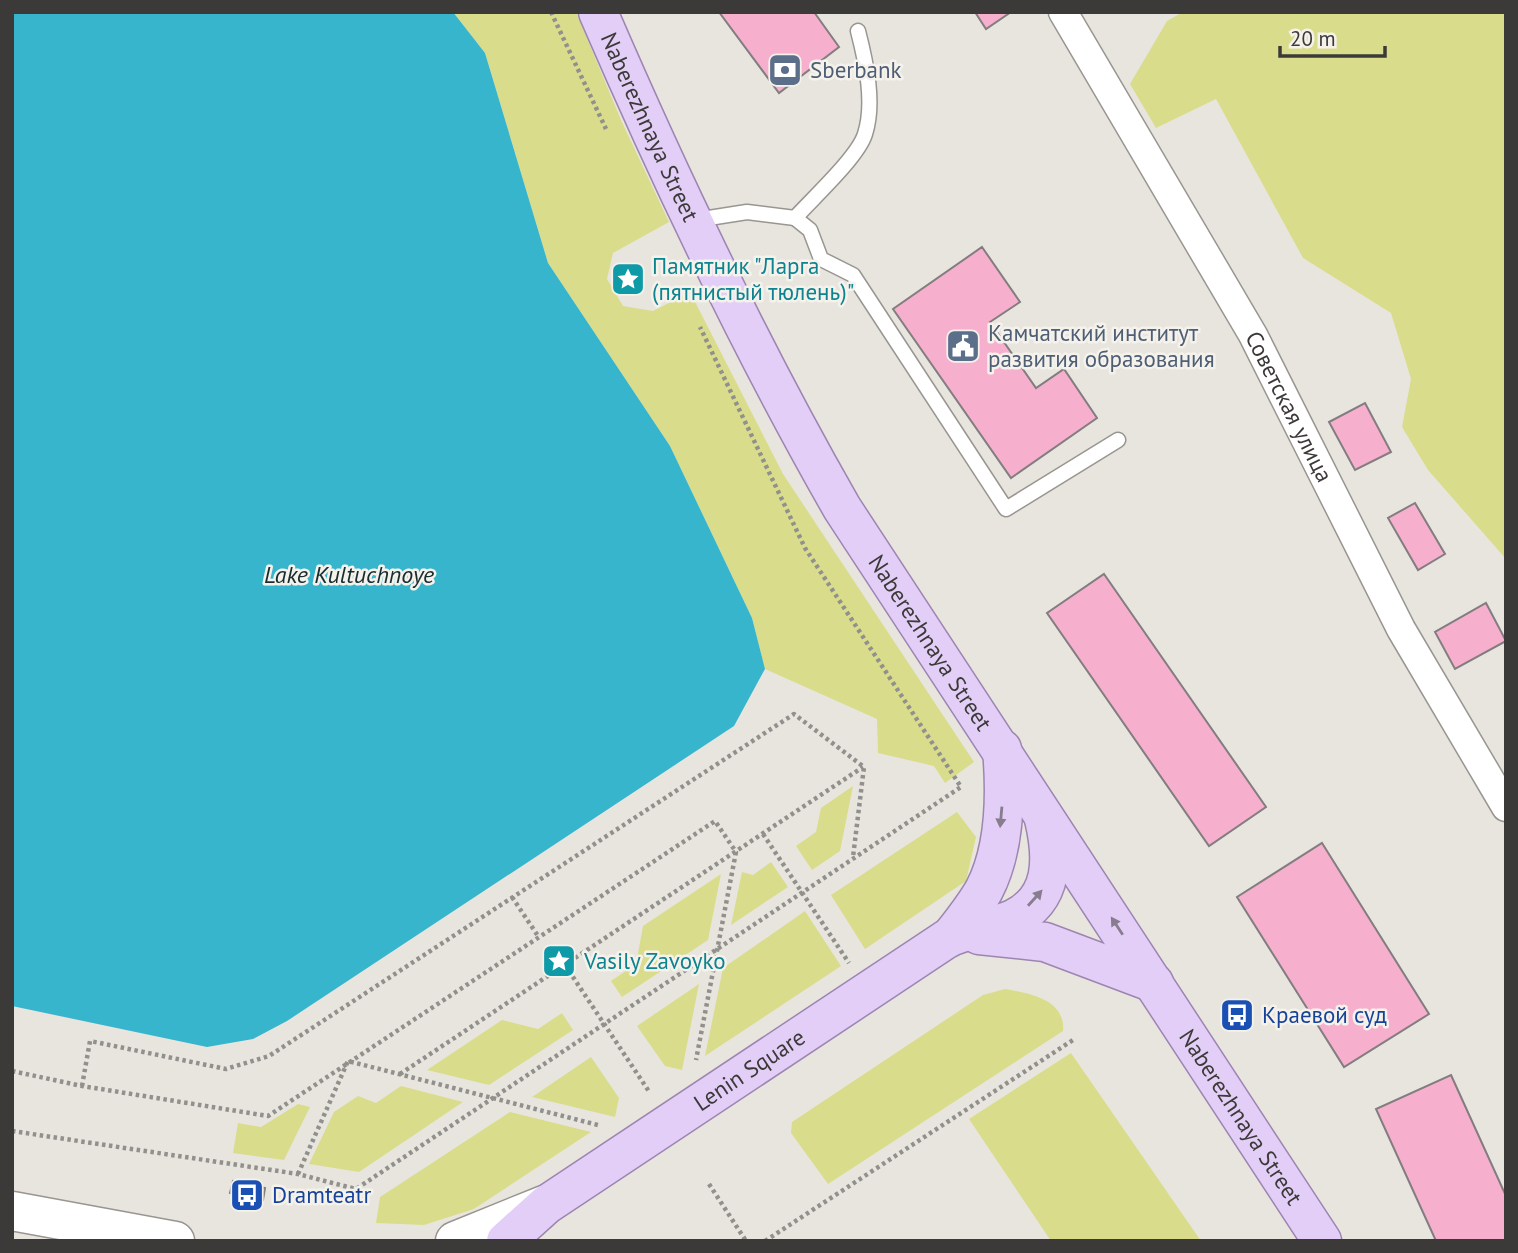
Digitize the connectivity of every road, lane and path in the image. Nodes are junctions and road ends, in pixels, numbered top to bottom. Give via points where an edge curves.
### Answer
1 (598, 12) edge
2 (1063, 12) edge
3 (858, 32) dead end
4 (794, 218) junction
5 (694, 220) junction
6 (1118, 440) dead end
7 (805, 548) dead end
8 (1002, 749) junction
9 (864, 767) junction
10 (1506, 807) edge
11 (1042, 810) junction
12 (764, 834) junction
13 (736, 852) junction
14 (853, 858) junction
15 (802, 892) junction
16 (512, 897) junction
17 (953, 935) junction
18 (538, 936) junction
19 (717, 948) junction
20 (565, 965) junction
21 (852, 966) dead end
22 (1154, 983) junction
23 (604, 1024) junction
24 (1073, 1040) dead end
25 (348, 1061) junction
26 (12, 1071) edge
27 (694, 1071) dead end
28 (400, 1074) junction
29 (82, 1086) junction
30 (494, 1098) junction
31 (653, 1098) dead end
32 (609, 1127) dead end
33 (12, 1130) edge
34 (298, 1174) junction
35 (709, 1184) dead end
36 (546, 1205) junction
37 (12, 1211) edge
38 (168, 1240) edge
39 (455, 1241) edge
40 (506, 1241) edge
41 (746, 1241) edge
42 (765, 1241) edge
43 (1322, 1241) edge

1 - 5 main road, Naberezhnaya Street
2 - 10 street, Советская улица via 1253,335 1407,639
3 - 4 lane via 869,79 865,135
4 - 5 lane via 747,212
4 - 6 lane via 810,230 821,259 853,275 1006,509
5 - 8 main road, Naberezhnaya Street via 791,419 842,509
7 - 14 path via 961,787
8 - 11 main road, Naberezhnaya Street
8 -> 17 main road via 997,851 984,890
9 - 12 path
9 - 14 path
9 - 16 path via 794,713
17 -> 11 main road via 1014,918 1040,896 1049,877 1050,846
22 -> 11 main road, Naberezhnaya Street
12 - 13 path
12 - 15 path
13 - 18 path via 715,821
13 - 19 path
13 - 20 path
14 - 15 path
15 - 19 path
15 - 21 path
16 - 18 path
16 - 29 path via 269,1056 226,1069 90,1041
17 - 22 main road via 1045,942
17 - 36 main road, Lenin Square
18 - 25 path
19 - 23 path
19 - 27 path
20 - 23 path
20 - 28 path
22 - 43 main road, Naberezhnaya Street
23 - 30 path
23 - 31 path
24 - 42 path
25 - 28 path
25 - 29 path via 268,1116
25 - 34 path
26 - 29 path
28 - 30 path
30 - 32 path
30 - 34 path via 356,1189
33 - 34 path
35 - 41 path
36 - 39 main road, Lenin Square
36 - 40 main road, Lenin Square
37 - 38 main road

